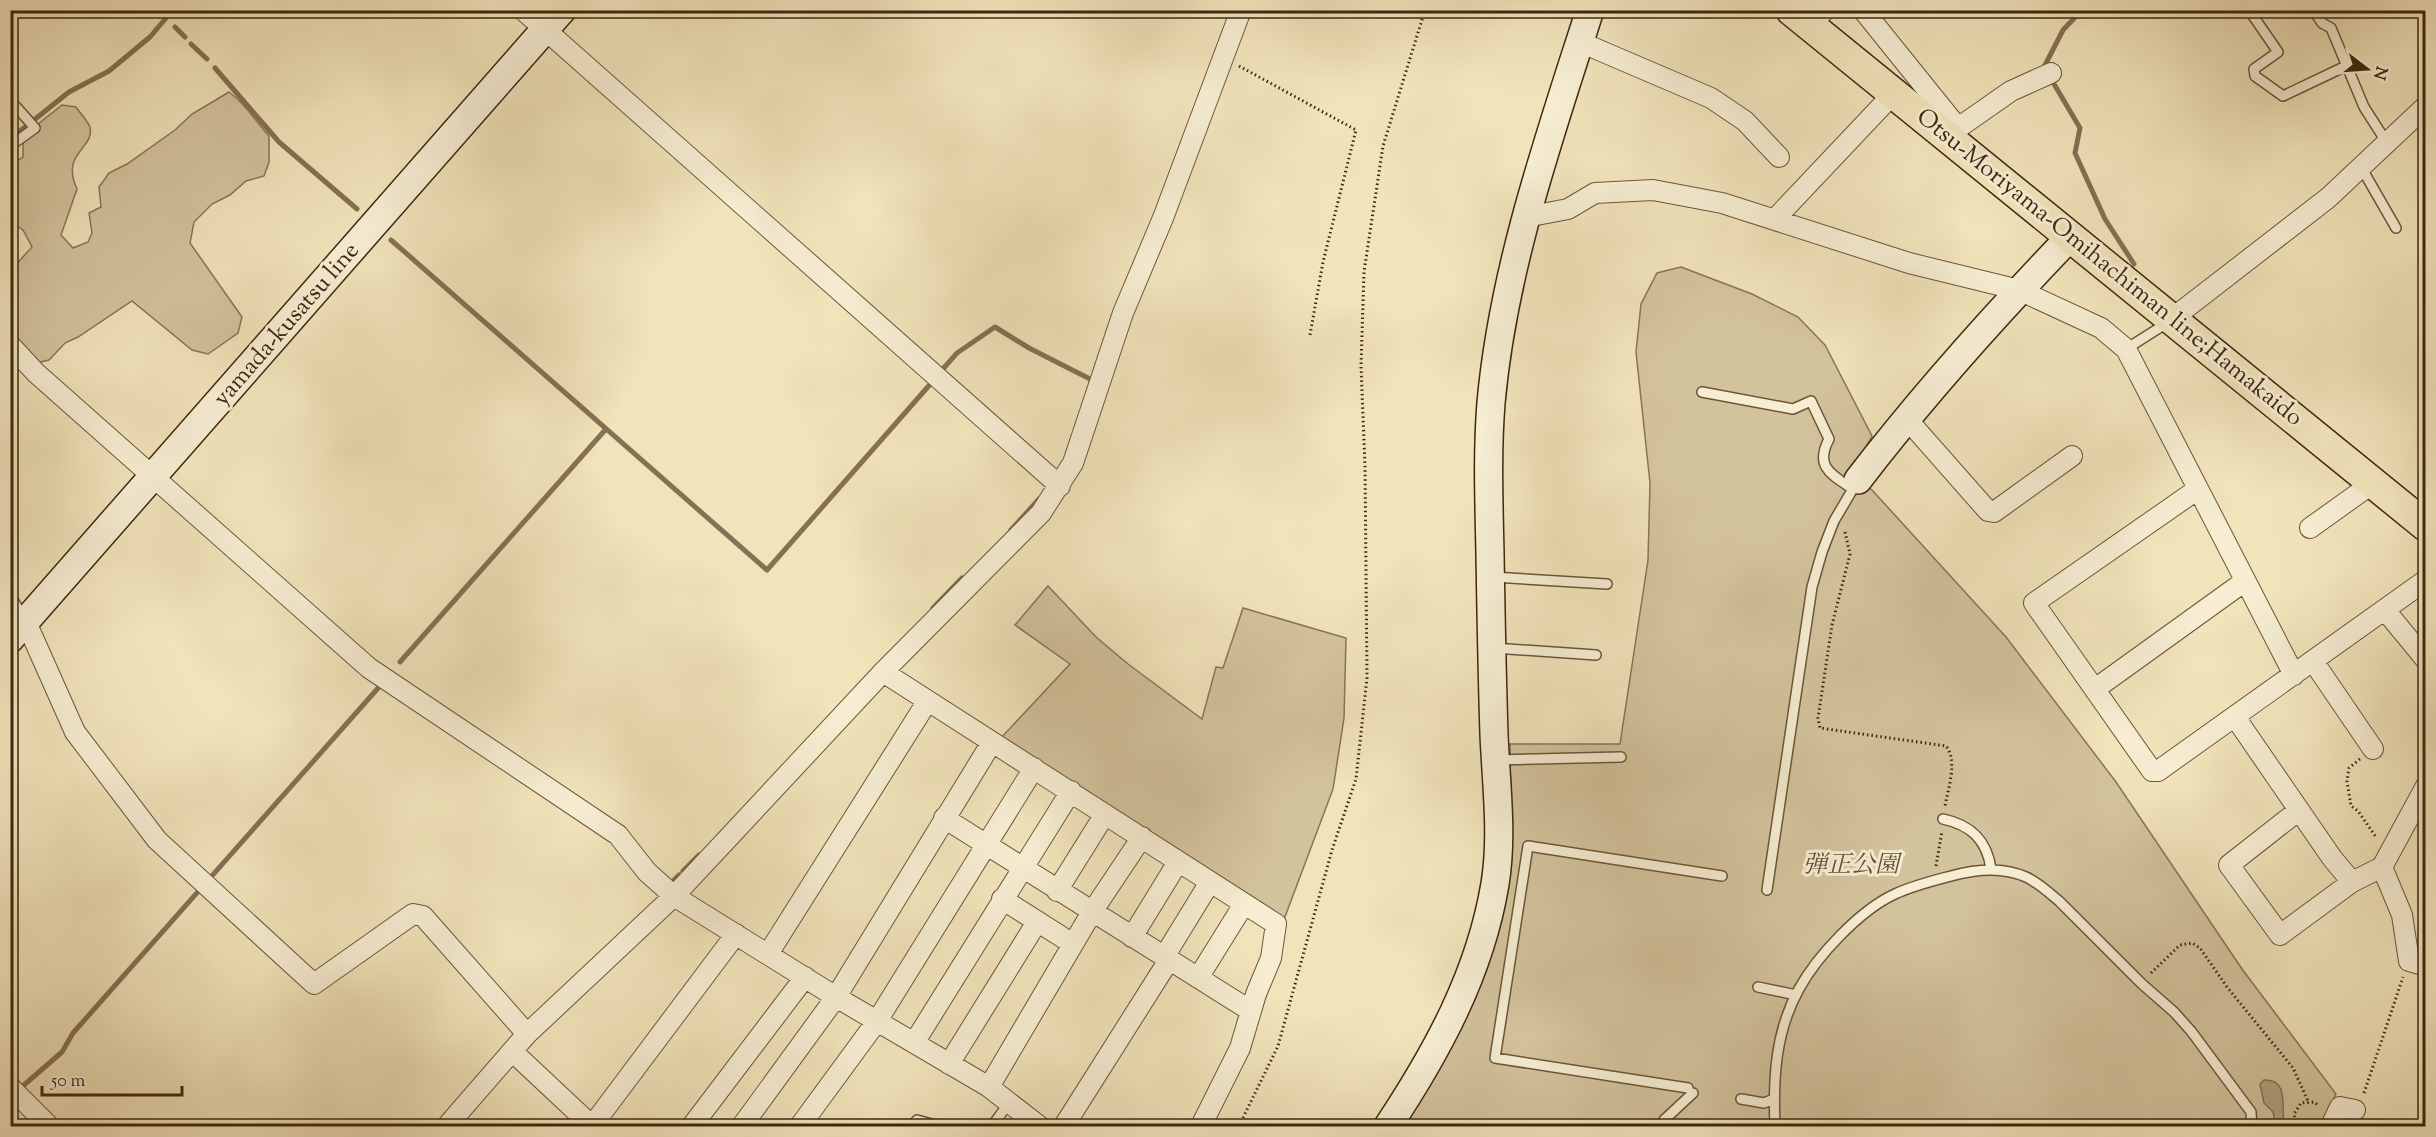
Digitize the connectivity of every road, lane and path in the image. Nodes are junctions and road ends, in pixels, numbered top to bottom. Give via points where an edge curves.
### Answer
1 (523, 10) edge
2 (1241, 10) edge
3 (1425, 10) edge
4 (1590, 10) edge
5 (1863, 10) edge
6 (2248, 10) edge
7 (2317, 10) edge
8 (1809, 15) edge
9 (553, 20) edge
10 (1580, 42) junction
11 (1224, 58) junction
12 (2346, 66) junction
13 (2051, 73) dead end
14 (1894, 93) junction
15 (10, 100) edge
16 (2426, 106) edge
17 (1955, 134) junction
18 (2386, 143) junction
19 (10, 146) edge
20 (1779, 157) dead end
21 (2361, 167) junction
22 (1526, 217) junction
23 (1774, 220) junction
24 (2396, 228) dead end
25 (2071, 236) junction
26 (2019, 290) junction
27 (2173, 318) junction
28 (1310, 335) dead end
29 (10, 345) edge
30 (2126, 349) junction
31 (1702, 392) dead end
32 (1906, 418) junction
33 (2072, 456) dead end
34 (154, 477) junction
35 (2373, 483) junction
36 (1856, 484) junction
37 (1060, 486) junction
38 (2198, 489) junction
39 (1849, 524) dead end
40 (2426, 526) edge
41 (2310, 528) dead end
42 (1491, 577) junction
43 (2426, 580) edge
44 (2245, 581) junction
45 (1608, 585) dead end
46 (10, 594) edge
47 (2385, 610) junction
48 (18, 630) edge
49 (1491, 648) junction
50 (1596, 655) dead end
51 (2426, 660) edge
52 (2313, 661) junction
53 (883, 672) junction
54 (2294, 675) junction
55 (2095, 689) junction
56 (927, 702) junction
57 (2235, 717) junction
58 (992, 742) junction
59 (2373, 749) joint
60 (1621, 758) dead end
61 (1495, 760) junction
62 (1034, 768) junction
63 (2426, 786) edge
64 (1071, 791) junction
65 (2299, 810) junction
66 (1105, 814) junction
67 (944, 818) junction
68 (1943, 819) junction
69 (1142, 837) junction
70 (986, 843) junction
71 (2385, 861) junction
72 (1178, 862) junction
73 (1022, 868) junction
74 (1991, 870) junction
75 (1722, 876) dead end
76 (1934, 880) junction
77 (1210, 882) junction
78 (2352, 882) junction
79 (1767, 890) dead end
80 (1057, 891) junction
81 (674, 896) junction
82 (1002, 899) junction
83 (1244, 904) junction
84 (1092, 912) junction
85 (1037, 922) junction
86 (736, 934) junction
87 (1132, 937) junction
88 (1073, 944) junction
89 (768, 954) junction
90 (1166, 958) junction
91 (2417, 964) edge
92 (805, 977) junction
93 (1198, 978) junction
94 (2142, 984) junction
95 (1758, 987) dead end
96 (1796, 995) junction
97 (836, 997) junction
98 (1251, 1011) junction
99 (877, 1021) junction
100 (527, 1034) junction
101 (914, 1043) junction
102 (513, 1052) junction
103 (949, 1064) junction
104 (10, 1087) edge
105 (989, 1087) junction
106 (1741, 1099) dead end
107 (1774, 1100) junction
108 (2308, 1101) junction
109 (1010, 1103) junction
110 (2321, 1108) dead end
111 (2355, 1110) joint
112 (49, 1126) edge
113 (447, 1126) edge
114 (592, 1126) edge
115 (692, 1126) edge
116 (742, 1126) edge
117 (800, 1126) edge
118 (912, 1126) edge
119 (939, 1126) edge
120 (992, 1126) edge
121 (1039, 1126) edge
122 (1064, 1126) edge
123 (1201, 1126) edge
124 (1239, 1126) edge
125 (1388, 1126) edge
126 (1661, 1126) edge
127 (1775, 1126) edge
128 (2252, 1126) edge
129 (2296, 1126) edge
130 (2331, 1126) edge

1 - 9 street
2 - 11 street
3 - 124 path via 1383,146 1364,272 1361,366 1367,678 1356,779 1332,850 1278,1046
4 - 10 street
5 - 17 street
6 - 12 lane via 2278,52 2254,69 2255,76 2283,96
7 - 12 lane via 2322,23 2331,28
8 - 14 main road, Otsu-Moriyama-Omihachiman line;Hamakaido
9 - 34 street, yamada-kusatsu line
9 - 37 street
10 - 20 street via 1712,98 1745,121
10 - 22 street
11 - 28 path via 1356,130 1323,262
11 - 37 street via 1123,313 1073,463
12 - 18 lane
13 - 17 street via 2011,91
14 - 17 main road, Otsu-Moriyama-Omihachiman line;Hamakaido
14 - 23 street
15 - 19 lane via 35,128
16 - 18 street
17 - 25 main road, Otsu-Moriyama-Omihachiman line;Hamakaido
18 - 21 street
21 - 24 lane
21 - 27 street via 2328,198
22 - 23 street via 1569,209 1595,193 1653,190 1722,203
22 - 42 street via 1491,403
23 - 26 street via 1909,263
25 - 26 street
25 - 27 main road, Otsu-Moriyama-Omihachiman line;Hamakaido
26 - 30 street via 2101,328
26 - 32 street
27 - 30 lane
27 - 35 main road, Otsu-Moriyama-Omihachiman line;Hamakaido
29 - 34 street via 36,373
30 - 38 street
31 - 36 lane via 1794,409 1811,401 1829,439 1823,453 1826,469 1831,475
32 - 33 street via 1988,512 1994,512
32 - 36 street
34 - 48 street, yamada-kusatsu line
34 - 81 street via 369,668 618,835 646,872
35 - 40 main road, Otsu-Moriyama-Omihachiman line;Hamakaido
35 - 41 street
36 - 79 lane via 1834,521 1812,586
37 - 53 street via 1041,513
38 - 44 street
38 - 55 street via 2034,603
39 - 68 path via 1845,532 1850,554 1832,625 1818,718 1820,728 1946,746 1952,763
42 - 45 lane
42 - 49 street
43 - 47 street
44 - 54 street
44 - 55 street
46 - 48 lane
47 - 51 street
47 - 52 street
48 - 100 street via 75,732 157,840 314,984 413,914 423,916
49 - 50 lane
49 - 61 street
52 - 54 street
52 - 59 street
53 - 56 street
53 - 81 street
54 - 57 street
55 - 57 street via 2152,771 2158,771
56 - 58 street
56 - 89 street
57 - 65 street
58 - 62 street
58 - 67 street
59 - 71 path via 2349,768 2349,789 2351,806 2358,811
60 - 61 lane
61 - 125 street via 1499,830 1495,883 1486,925 1450,1023
62 - 64 street
62 - 70 street
63 - 71 street
64 - 66 street
64 - 73 street
65 - 78 street
65 - 78 street via 2229,865 2280,935
66 - 69 street
66 - 80 street
67 - 70 street
67 - 97 street
68 - 74 lane via 1965,825 1980,837
68 - 76 path
69 - 72 street
69 - 84 street
70 - 73 street
70 - 99 street
71 - 78 street
71 - 91 street
72 - 77 street
72 - 87 street
73 - 80 street
73 - 82 street
74 - 76 lane
74 - 94 lane via 2019,874 2038,883
75 - 126 lane via 1528,846 1495,1058 1690,1091
76 - 96 lane via 1893,895 1843,933 1818,960
77 - 83 street
77 - 90 street
80 - 84 street
81 - 86 street
81 - 100 street
82 - 85 street
82 - 101 street
83 - 93 street
83 - 98 street via 1276,924 1271,958
84 - 87 street
84 - 88 street
85 - 88 street
85 - 103 street
86 - 89 street
86 - 114 street
87 - 90 street
88 - 105 street
89 - 92 street
90 - 93 street
90 - 122 street
91 - 111 path
92 - 97 street
92 - 115 street
93 - 98 street
94 - 108 path via 2180,945 2200,948 2293,1068
94 - 128 lane via 2192,1031 2251,1112
95 - 96 lane
96 - 107 lane via 1777,1051
97 - 99 street
97 - 116 street
98 - 123 street via 1240,1048
99 - 101 street
99 - 117 street
100 - 102 street
101 - 103 street
102 - 113 street
102 - 114 street
103 - 105 street
104 - 112 street
105 - 109 street
106 - 107 lane via 1764,1103
107 - 127 lane
108 - 110 path
108 - 129 path via 2296,1109
109 - 120 lane
109 - 121 street
111 - 130 street via 2340,1107
118 - 119 lane via 917,1120

